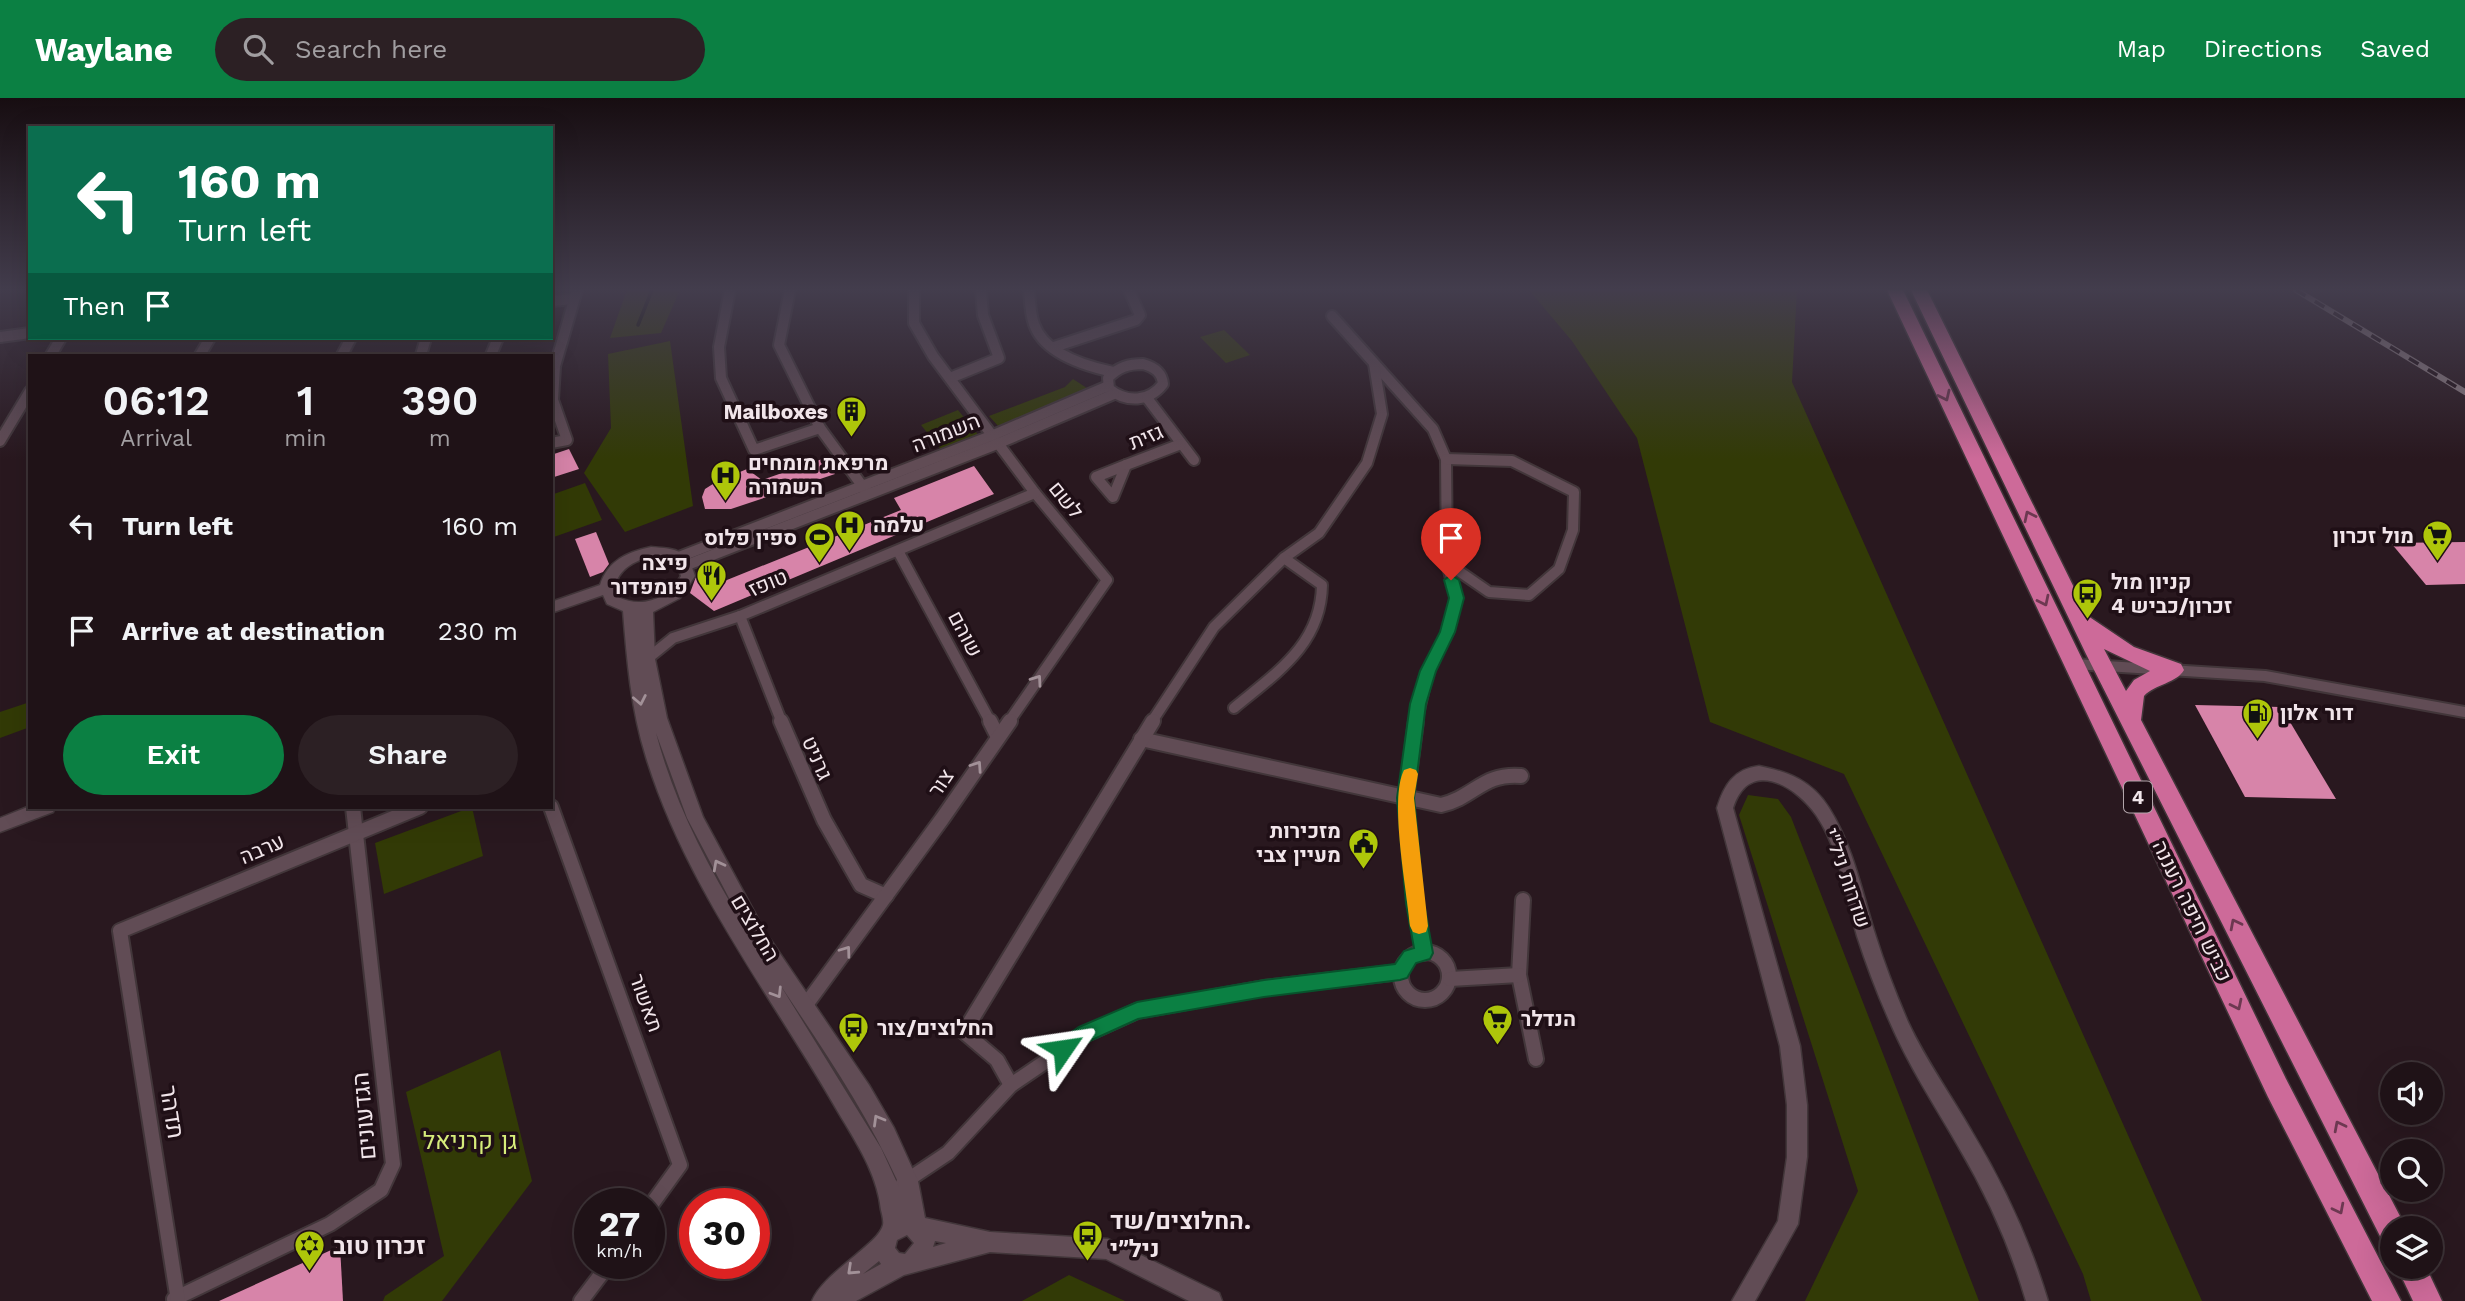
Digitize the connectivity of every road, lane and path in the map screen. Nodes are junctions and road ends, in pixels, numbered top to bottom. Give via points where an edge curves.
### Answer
1 (561, 346) edge
2 (719, 346) edge
3 (780, 346) edge
4 (927, 346) edge
5 (995, 346) edge
6 (1359, 346) edge
7 (1922, 346) edge
8 (1946, 346) edge
9 (1054, 347) edge
10 (1374, 363) junction
11 (1113, 372) junction
12 (950, 378) junction
13 (1111, 390) junction
14 (28, 394) edge
15 (1147, 398) junction
16 (553, 400) edge
17 (553, 400) edge
18 (820, 428) junction
19 (994, 440) junction
20 (0, 441) edge
21 (553, 443) edge
22 (1181, 444) junction
23 (1446, 459) junction
24 (1194, 460) dead end
25 (1126, 466) dead end
26 (865, 490) junction
27 (1035, 496) junction
28 (898, 551) junction
29 (1284, 558) junction
30 (683, 561) junction
31 (1447, 563) junction
32 (1107, 580) joint
33 (607, 588) junction
34 (553, 607) edge
35 (638, 608) junction
36 (740, 616) junction
37 (2078, 616) junction
38 (644, 628) junction
39 (673, 638) junction
40 (646, 659) junction
41 (2074, 664) junction
42 (2102, 665) junction
43 (2174, 670) junction
44 (1234, 708) dead end
45 (2465, 712) edge
46 (2131, 719) junction
47 (997, 736) junction
48 (1141, 739) junction
49 (1521, 776) dead end
50 (1406, 798) junction
51 (42, 809) edge
52 (352, 809) edge
53 (415, 809) edge
54 (552, 809) edge
55 (0, 825) edge
56 (356, 833) junction
57 (886, 896) junction
58 (1523, 900) dead end
59 (120, 930) joint
60 (1424, 953) junction
61 (1400, 972) junction
62 (1519, 975) junction
63 (1450, 979) junction
64 (806, 1006) junction
65 (1536, 1059) dead end
66 (1011, 1085) junction
67 (898, 1184) junction
68 (663, 1188) edge
69 (2385, 1216) edge
70 (916, 1227) junction
71 (889, 1236) junction
72 (990, 1242) junction
73 (907, 1264) junction
74 (598, 1279) edge
75 (2417, 1279) edge
76 (175, 1300) edge
77 (581, 1301) edge
78 (823, 1301) edge
79 (834, 1301) edge
80 (1211, 1301) edge
81 (1743, 1301) edge
82 (2037, 1301) edge
83 (2387, 1301) edge
84 (2428, 1301) edge

1 - 17 street
2 - 18 street via 721,378 754,450
3 - 18 street
4 - 12 street, לשם
5 - 12 street via 999,358
6 - 10 street
7 -> 41 highway, כביש חיפה רעננה / 4
37 -> 8 highway, כביש חיפה רעננה / 4
9 - 11 street via 1087,367
10 - 23 street via 1433,429
10 - 29 street via 1382,414 1367,463 1319,533
11 - 13 street via 1108,378
11 - 15 street via 1135,364 1157,370 1163,384
12 - 19 street, לשם
13 - 15 street via 1132,399
13 - 19 street, השמורה
14 - 20 street
15 - 22 street, גזית
16 - 21 street via 567,440
18 - 26 street
19 - 26 street, השמורה
19 - 27 street, לשם
22 - 24 street, גזית
22 - 25 street, גזית
23 - 31 street
23 - 31 street via 1512,461 1574,492 1573,530 1559,569 1529,595 1489,592
26 - 30 street, השמורה
27 - 28 street, טופז
27 - 32 street, לשם
28 - 36 street, טופז
28 - 47 street, שוהם
29 - 44 street via 1322,585 1324,600 1315,627 1299,650
29 - 48 street via 1214,627
30 - 33 street via 658,552 629,559 612,572
30 - 35 street via 688,576 680,591 664,602
31 - 50 street via 1456,598 1448,632 1418,704
47 -> 32 street, צור
33 - 34 street
33 - 35 street via 612,600
35 - 38 street, החלוצים
35 -> 67 street, החלוצים via 631,643 641,710 667,792 698,865
36 - 39 street, טופז
36 - 57 street, גרניט via 824,820 861,885
37 - 42 highway, כביש חיפה רעננה / 4
37 - 43 highway via 2115,648
38 - 39 street
38 - 40 street, החלוצים
39 - 40 street, טופז
64 -> 40 street, החלוצים via 758,936 695,818 659,718
41 - 42 street
41 -> 83 highway, כביש חיפה רעננה / 4 via 2277,1087
42 - 43 street
42 - 46 highway, כביש חיפה רעננה / 4
43 - 45 street via 2265,676
43 - 46 highway via 2137,689
69 -> 46 highway, כביש חיפה רעננה / 4
57 -> 47 street, צור
48 - 50 street
48 - 66 street via 964,1032 996,1060
49 - 50 street via 1488,777 1451,804
50 - 60 street
51 - 55 street
52 - 56 street, הגדעונים
53 - 56 street, ערבה
54 - 68 street, תאשור via 680,1165
56 - 59 street, ערבה
56 - 76 street, הגדעונים via 393,1164 381,1190 330,1224
64 -> 57 street, צור
58 - 62 street
59 - 76 street, תדהר
60 - 61 street via 1410,957
60 - 63 street via 1446,965
61 - 63 street via 1404,986 1423,998 1444,992
61 - 66 street via 1264,988 1137,1011 1086,1034
62 - 63 street
62 - 65 street
67 -> 64 street, החלוצים via 887,1135
66 - 67 street via 948,1153
67 - 70 street, החלוצים
67 - 71 street, החלוצים
70 - 71 street via 906,1225
70 - 72 street
70 - 73 street via 925,1242
71 - 73 street via 888,1260
71 -> 78 street
72 - 73 street
72 - 80 street via 1108,1249
73 - 79 street
74 - 77 street
75 - 84 highway
81 - 82 street, שדרות ניל"י via 1788,1224 1797,1157 1790,1046 1725,808 1738,780 1756,773 1794,783 1819,806 1831,827 1883,985 1906,1039 1973,1152 2008,1222

